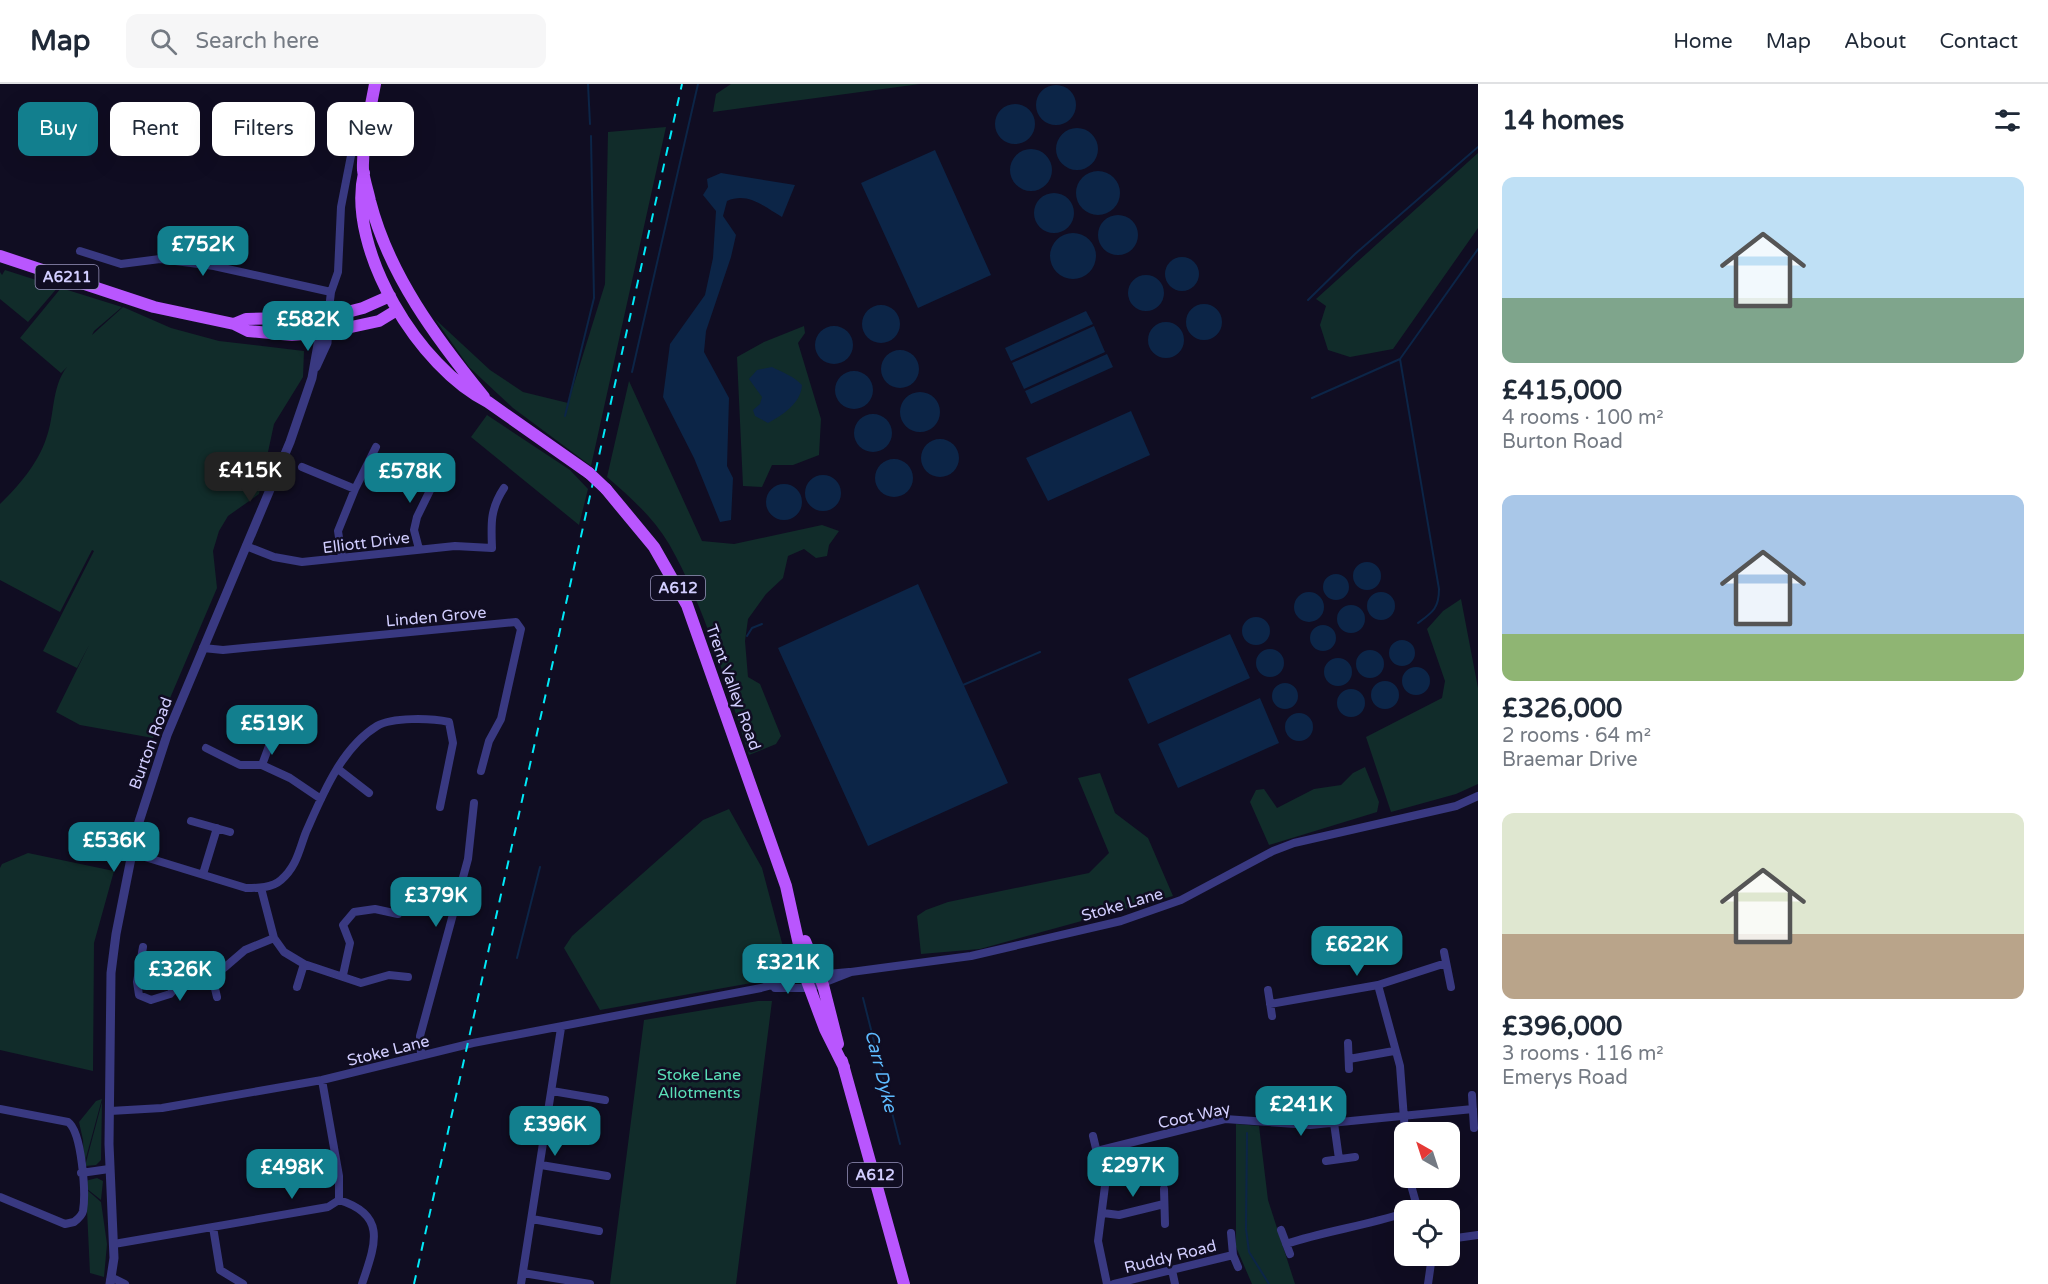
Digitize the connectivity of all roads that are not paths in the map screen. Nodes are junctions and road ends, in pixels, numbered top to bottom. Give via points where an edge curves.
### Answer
1 (375, 84) edge
2 (353, 156) edge
3 (363, 169) junction
4 (80, 251) dead end
5 (0, 256) edge
6 (331, 292) junction
7 (390, 296) junction
8 (409, 300) junction
9 (397, 310) junction
10 (328, 317) junction
11 (234, 324) junction
12 (324, 332) junction
13 (488, 402) junction
14 (376, 447) dead end
15 (443, 464) dead end
16 (302, 467) dead end
17 (504, 488) dead end
18 (355, 489) junction
19 (246, 546) junction
20 (419, 549) junction
21 (342, 557) junction
22 (203, 648) junction
23 (269, 728) dead end
24 (207, 748) dead end
25 (262, 765) junction
26 (339, 769) junction
27 (481, 771) dead end
28 (369, 793) dead end
29 (1478, 795) edge
30 (321, 799) junction
31 (474, 802) dead end
32 (440, 807) dead end
33 (191, 821) dead end
34 (217, 828) junction
35 (230, 832) dead end
36 (132, 853) junction
37 (203, 874) junction
38 (261, 888) junction
39 (398, 914) dead end
40 (274, 938) junction
41 (143, 948) dead end
42 (1444, 952) dead end
43 (1446, 963) junction
44 (304, 964) junction
45 (211, 972) junction
46 (343, 975) junction
47 (408, 977) dead end
48 (816, 978) junction
49 (1378, 985) junction
50 (297, 987) dead end
51 (1451, 987) dead end
52 (761, 988) junction
53 (810, 988) junction
54 (1268, 990) dead end
55 (218, 997) dead end
56 (1270, 1004) junction
57 (1272, 1016) dead end
58 (561, 1028) junction
59 (1348, 1043) dead end
60 (1394, 1051) junction
61 (421, 1056) junction
62 (1348, 1059) junction
63 (844, 1067) junction
64 (1349, 1069) dead end
65 (322, 1080) junction
66 (552, 1090) junction
67 (1472, 1095) dead end
68 (604, 1100) dead end
69 (0, 1109) edge
70 (1473, 1109) junction
71 (110, 1111) junction
72 (1404, 1115) junction
73 (1404, 1122) edge
74 (1334, 1123) junction
75 (1474, 1128) dead end
76 (1093, 1136) dead end
77 (1097, 1151) junction
78 (1355, 1157) dead end
79 (1339, 1159) junction
80 (1326, 1161) dead end
81 (541, 1165) junction
82 (109, 1169) junction
83 (81, 1173) junction
84 (607, 1176) dead end
85 (1164, 1190) dead end
86 (0, 1197) edge
87 (339, 1200) junction
88 (1164, 1204) junction
89 (1103, 1213) junction
90 (1394, 1216) edge
91 (532, 1219) junction
92 (1165, 1224) dead end
93 (213, 1227) junction
94 (1281, 1230) dead end
95 (599, 1231) dead end
96 (1231, 1233) dead end
97 (1478, 1235) edge
98 (1460, 1237) edge
99 (114, 1244) junction
100 (1286, 1244) junction
101 (1290, 1254) dead end
102 (1233, 1255) junction
103 (1431, 1266) edge
104 (1239, 1267) dead end
105 (1172, 1270) junction
106 (524, 1273) junction
107 (110, 1283) edge
108 (125, 1284) edge
109 (243, 1284) edge
110 (362, 1284) edge
111 (521, 1284) edge
112 (590, 1284) edge
113 (904, 1284) edge
114 (1107, 1284) edge
115 (1114, 1284) edge
116 (1175, 1284) edge
117 (1428, 1284) edge

1 - 3 main road, A612
2 - 6 street, Burton Road via 338,272
3 - 7 main road, Trent Valley Road / A612 via 362,210
3 - 8 main road, Trent Valley Road / A612 via 380,233
4 - 6 street via 122,264 160,259 214,266
5 - 11 main road, A6211 via 163,309
6 - 10 street, Burton Road
7 - 8 main road
7 - 9 main road, Trent Valley Road / A612
7 - 10 main road, A6211
8 - 9 main road
8 - 13 main road, Trent Valley Road / A612
9 - 12 main road, A6211 via 376,322
9 - 13 main road, Trent Valley Road / A612 via 406,327 442,369
10 - 11 main road, A6211 via 246,319
10 - 12 street, Burton Road
11 - 12 main road, A6211 via 248,331 292,335
12 - 19 street, Burton Road via 327,343
13 - 48 main road, Trent Valley Road / A612, bridge via 606,489 675,581 724,703
14 - 18 street
15 - 20 street via 417,518 414,530
16 - 18 street
17 - 20 street, Elliott Drive via 490,518 492,548
18 - 21 street via 339,531
19 - 21 street, Elliott Drive via 302,562
19 - 22 street, Burton Road
20 - 21 street, Elliott Drive
22 - 27 street, Linden Grove via 223,650 516,622 521,629 501,719 489,741
22 - 36 street, Burton Road via 167,735
23 - 25 street via 279,732 264,753
24 - 25 street via 240,765
25 - 30 street
26 - 28 street
26 - 30 street
26 - 32 street via 355,744 378,725 429,718 448,722 453,743
29 - 48 street, Stoke Lane via 1455,806 1294,843 1181,900 1121,921 971,956
30 - 38 street via 296,865 279,882
31 - 61 street via 468,859 420,1036
33 - 34 street
34 - 35 street
34 - 37 street
36 - 37 street
36 - 71 street, Burton Road via 111,974
37 - 38 street via 246,888
38 - 40 street
39 - 46 street via 375,909 354,912 343,925 350,943
40 - 44 street via 284,952
40 - 45 street via 245,950 224,968
41 - 45 street via 137,982 139,995 145,998 170,994 187,975
42 - 43 street
43 - 49 street
43 - 51 street
44 - 46 street
44 - 50 street
45 - 55 street
46 - 47 street via 361,983 389,975
48 - 52 street, Stoke Lane
48 - 53 main road, Trent Valley Road / A612
48 - 63 main road, Trent Valley Road / A612
49 - 56 street
49 - 60 street
52 - 53 street
52 - 58 street, Stoke Lane
53 - 63 main road, Trent Valley Road / A612
54 - 56 street
56 - 57 street
58 - 61 street, Stoke Lane
58 - 66 street
59 - 62 street
60 - 62 street
60 - 72 street via 1400,1066
61 - 65 street, Stoke Lane
62 - 64 street
63 - 113 main road, Trent Valley Road / A612
65 - 71 street, Stoke Lane via 162,1108
65 - 87 street via 339,1176
66 - 68 street
66 - 81 street
67 - 70 street
69 - 83 street via 74,1126 79,1138
70 - 72 street, Coot Way
70 - 75 street
71 - 82 street, Burton Road
72 - 73 street
72 - 74 street, Coot Way
74 - 77 street, Coot Way via 1303,1125 1225,1119
74 - 79 street
76 - 77 street
77 - 89 street via 1105,1186
78 - 79 street
79 - 80 street
81 - 84 street
81 - 91 street
82 - 83 street
82 - 99 street, Burton Road
83 - 86 street via 83,1211 74,1222 65,1224
85 - 88 street
87 - 93 street via 328,1207
87 - 110 street via 365,1210 373,1226
88 - 89 street via 1119,1215
88 - 92 street
89 - 114 street via 1098,1240
90 - 100 street via 1327,1230
91 - 95 street
91 - 106 street
93 - 99 street
93 - 109 street via 220,1270
94 - 100 street
96 - 102 street
97 - 98 street
99 - 107 street, Burton Road
100 - 101 street
102 - 104 street
102 - 105 street, Ruddy Road
103 - 117 street
105 - 115 street, Ruddy Road
105 - 116 street
106 - 111 street
106 - 112 street
107 - 108 street via 115,1279

